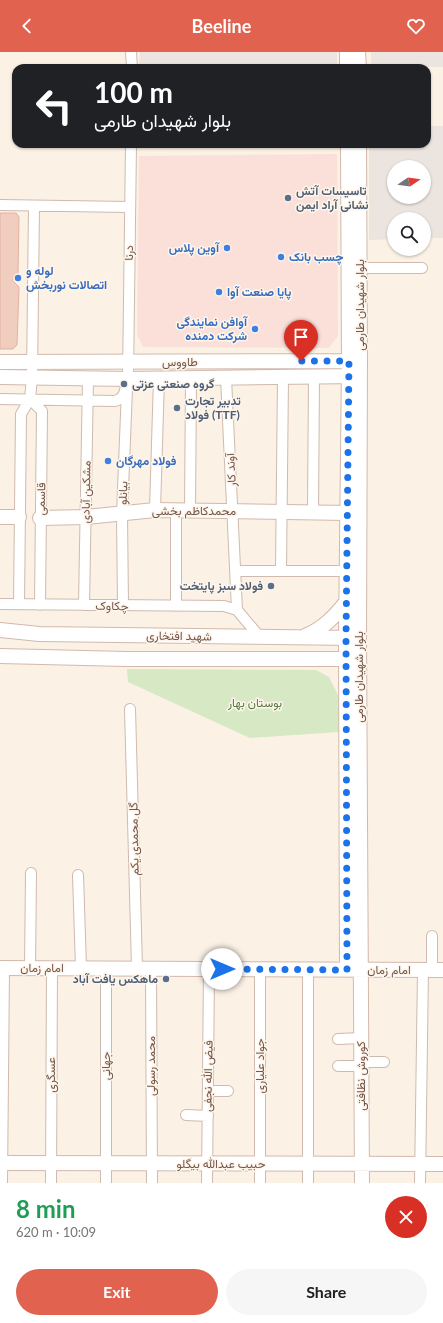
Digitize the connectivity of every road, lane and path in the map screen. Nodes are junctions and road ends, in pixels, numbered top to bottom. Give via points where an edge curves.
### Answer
1 (131, 52) edge
2 (347, 52) edge
3 (358, 52) edge
4 (132, 64) edge
5 (347, 64) edge
6 (358, 64) edge
7 (131, 148) edge
8 (348, 148) edge
9 (359, 148) edge
10 (0, 205) edge
11 (34, 206) junction
12 (129, 207) junction
13 (360, 268) junction
14 (422, 268) dead end
15 (354, 361) junction
16 (0, 362) edge
17 (126, 362) junction
18 (33, 363) junction
19 (314, 376) junction
20 (354, 376) junction
21 (0, 377) edge
22 (283, 377) junction
23 (32, 378) junction
24 (159, 378) junction
25 (191, 378) junction
26 (226, 378) junction
27 (88, 379) junction
28 (128, 379) junction
29 (0, 398) edge
30 (30, 399) junction
31 (87, 400) junction
32 (155, 510) junction
33 (183, 510) junction
34 (232, 510) junction
35 (282, 512) junction
36 (313, 512) junction
37 (348, 513) junction
38 (122, 514) junction
39 (0, 517) edge
40 (19, 517) junction
41 (86, 517) junction
42 (40, 518) junction
43 (281, 570) junction
44 (346, 570) junction
45 (235, 571) junction
46 (347, 601) junction
47 (0, 604) edge
48 (19, 604) junction
49 (40, 605) junction
50 (84, 605) junction
51 (123, 606) junction
52 (176, 606) junction
53 (237, 610) junction
54 (0, 630) edge
55 (259, 636) junction
56 (302, 637) junction
57 (352, 638) junction
58 (0, 656) edge
59 (352, 659) junction
60 (130, 709) dead end
61 (31, 873) dead end
62 (78, 875) dead end
63 (432, 936) dead end
64 (2, 968) edge
65 (30, 968) junction
66 (52, 968) junction
67 (81, 968) junction
68 (106, 968) junction
69 (137, 968) junction
70 (151, 968) junction
71 (209, 969) junction
72 (260, 969) junction
73 (308, 970) junction
74 (347, 970) junction
75 (361, 970) junction
76 (433, 970) edge
77 (361, 1038) junction
78 (338, 1040) dead end
79 (384, 1062) dead end
80 (361, 1064) junction
81 (338, 1066) dead end
82 (208, 1091) junction
83 (228, 1091) dead end
84 (186, 1116) dead end
85 (208, 1116) junction
86 (1, 1163) edge
87 (51, 1163) junction
88 (106, 1164) junction
89 (152, 1164) junction
90 (208, 1164) junction
91 (259, 1164) junction
92 (308, 1164) junction
93 (362, 1164) junction
94 (420, 1164) junction
95 (443, 1164) edge
96 (2, 1183) edge
97 (51, 1183) edge
98 (106, 1183) edge
99 (152, 1183) edge
100 (207, 1183) edge
101 (260, 1183) edge
102 (308, 1183) edge
103 (362, 1183) edge
104 (420, 1183) edge

1 - 4 street
2 - 5 main road
3 - 6 main road
7 - 12 street, درنا
8 - 15 main road, بلوار شهیدان طارمی
9 - 13 main road, بلوار شهیدان طارمی
10 - 11 street
11 - 12 street
11 - 18 street, قاسمی
12 - 17 street, درنا
13 - 14 street
13 - 15 main road, بلوار شهیدان طارمی
15 - 17 main road, طاووس
15 - 20 main road, بلوار شهیدان طارمی
16 - 18 main road, طاووس
17 - 18 main road, طاووس
17 - 28 street, درنا
18 - 23 street, قاسمی
19 - 20 main road, طاووس
19 - 22 main road, طاووس
19 - 36 street
20 - 37 main road, بلوار شهیدان طارمی
20 - 57 main road, بلوار شهیدان طارمی
21 - 23 main road, طاووس
22 - 26 main road, طاووس
22 - 35 street
23 - 27 main road, طاووس
23 - 30 street, قاسمی
24 - 25 main road, طاووس
24 - 28 main road, طاووس
24 - 32 street
25 - 26 main road, طاووس
25 - 33 street
26 - 34 street, آوند کار
27 - 28 main road, طاووس
27 - 31 street, مشکین آبادی
28 - 31 street via 120,399
28 - 38 street, بیانلو
29 - 30 street
30 - 31 street
30 - 40 street, قاسمی via 21,414
30 - 42 street, قاسمی via 42,411
31 - 41 street, مشکین آبادی
32 - 33 main road, محمدکاظم بخشی
32 - 38 main road, محمدکاظم بخشی
33 - 34 main road, محمدکاظم بخشی
33 - 52 street
34 - 35 main road, محمدکاظم بخشی
34 - 45 street, آوند کار
35 - 36 main road, محمدکاظم بخشی
35 - 43 street
36 - 37 main road, محمدکاظم بخشی
37 - 44 main road, بلوار شهیدان طارمی
38 - 41 main road, محمدکاظم بخشی
38 - 51 street, بیانلو
39 - 40 main road
40 - 48 street, قاسمی
41 - 42 main road, محمدکاظم بخشی
41 - 50 street, مشکین آبادی
42 - 49 street, قاسمی
43 - 44 street
43 - 45 street
44 - 46 main road, بلوار شهیدان طارمی
45 - 53 street, آوند کار
46 - 56 main road via 324,626
46 - 57 main road, بلوار شهیدان طارمی
47 - 48 street, چکاوک
48 - 49 street, چکاوک
49 - 50 street, چکاوک
50 - 51 street, چکاوک
51 - 52 street, چکاوک
52 - 53 street, چکاوک via 224,606
53 - 55 street
54 - 55 main road, شهید افتخاری via 39,634
55 - 56 main road, شهید افتخاری
56 - 57 main road, شهید افتخاری
57 - 59 main road, بلوار شهیدان طارمی
58 - 59 main road, شهید افتخاری via 126,660
59 - 74 main road, بلوار شهیدان طارمی
59 - 75 main road, بلوار شهیدان طارمی
60 - 69 street, گل محمدی یکم
61 - 65 street
62 - 67 street
63 - 76 street
64 - 65 main road, امام زمان
64 - 86 street
65 - 66 main road, امام زمان
66 - 67 main road, امام زمان
66 - 87 street, عسگری
67 - 68 main road, امام زمان
68 - 69 main road, امام زمان
68 - 88 street, جهانی
69 - 70 main road, امام زمان
70 - 71 main road, امام زمان
70 - 89 street, محمد رسولی
71 - 72 main road, امام زمان
71 - 82 street, فیض الله نجفی
72 - 73 main road, امام زمان
72 - 91 street, جواد علیاری
73 - 74 main road, امام زمان
73 - 92 street
74 - 75 main road, امام زمان
75 - 76 main road, امام زمان
75 - 77 main road, کوروش نظافتی
76 - 94 street
77 - 78 street
77 - 80 main road, کوروش نظافتی
79 - 80 street
80 - 81 street
80 - 93 main road, کوروش نظافتی
82 - 83 street
82 - 85 street, فیض الله نجفی
84 - 85 street
85 - 90 street, فیض الله نجفی
86 - 87 main road, حبیب عبدالله بیگلو
86 - 96 street
87 - 88 main road, حبیب عبدالله بیگلو
87 - 97 street, عسگری
88 - 89 main road, حبیب عبدالله بیگلو
88 - 98 street, جهانی
89 - 90 main road, حبیب عبدالله بیگلو
89 - 99 street, محمد رسولی
90 - 91 main road, حبیب عبدالله بیگلو
90 - 100 street, فیض الله نجفی
91 - 92 main road, حبیب عبدالله بیگلو
91 - 101 street, جواد علیاری
92 - 93 main road, حبیب عبدالله بیگلو
92 - 102 street
93 - 94 main road, حبیب عبدالله بیگلو
93 - 103 main road, کوروش نظافتی
94 - 95 main road, حبیب عبدالله بیگلو
94 - 104 street

